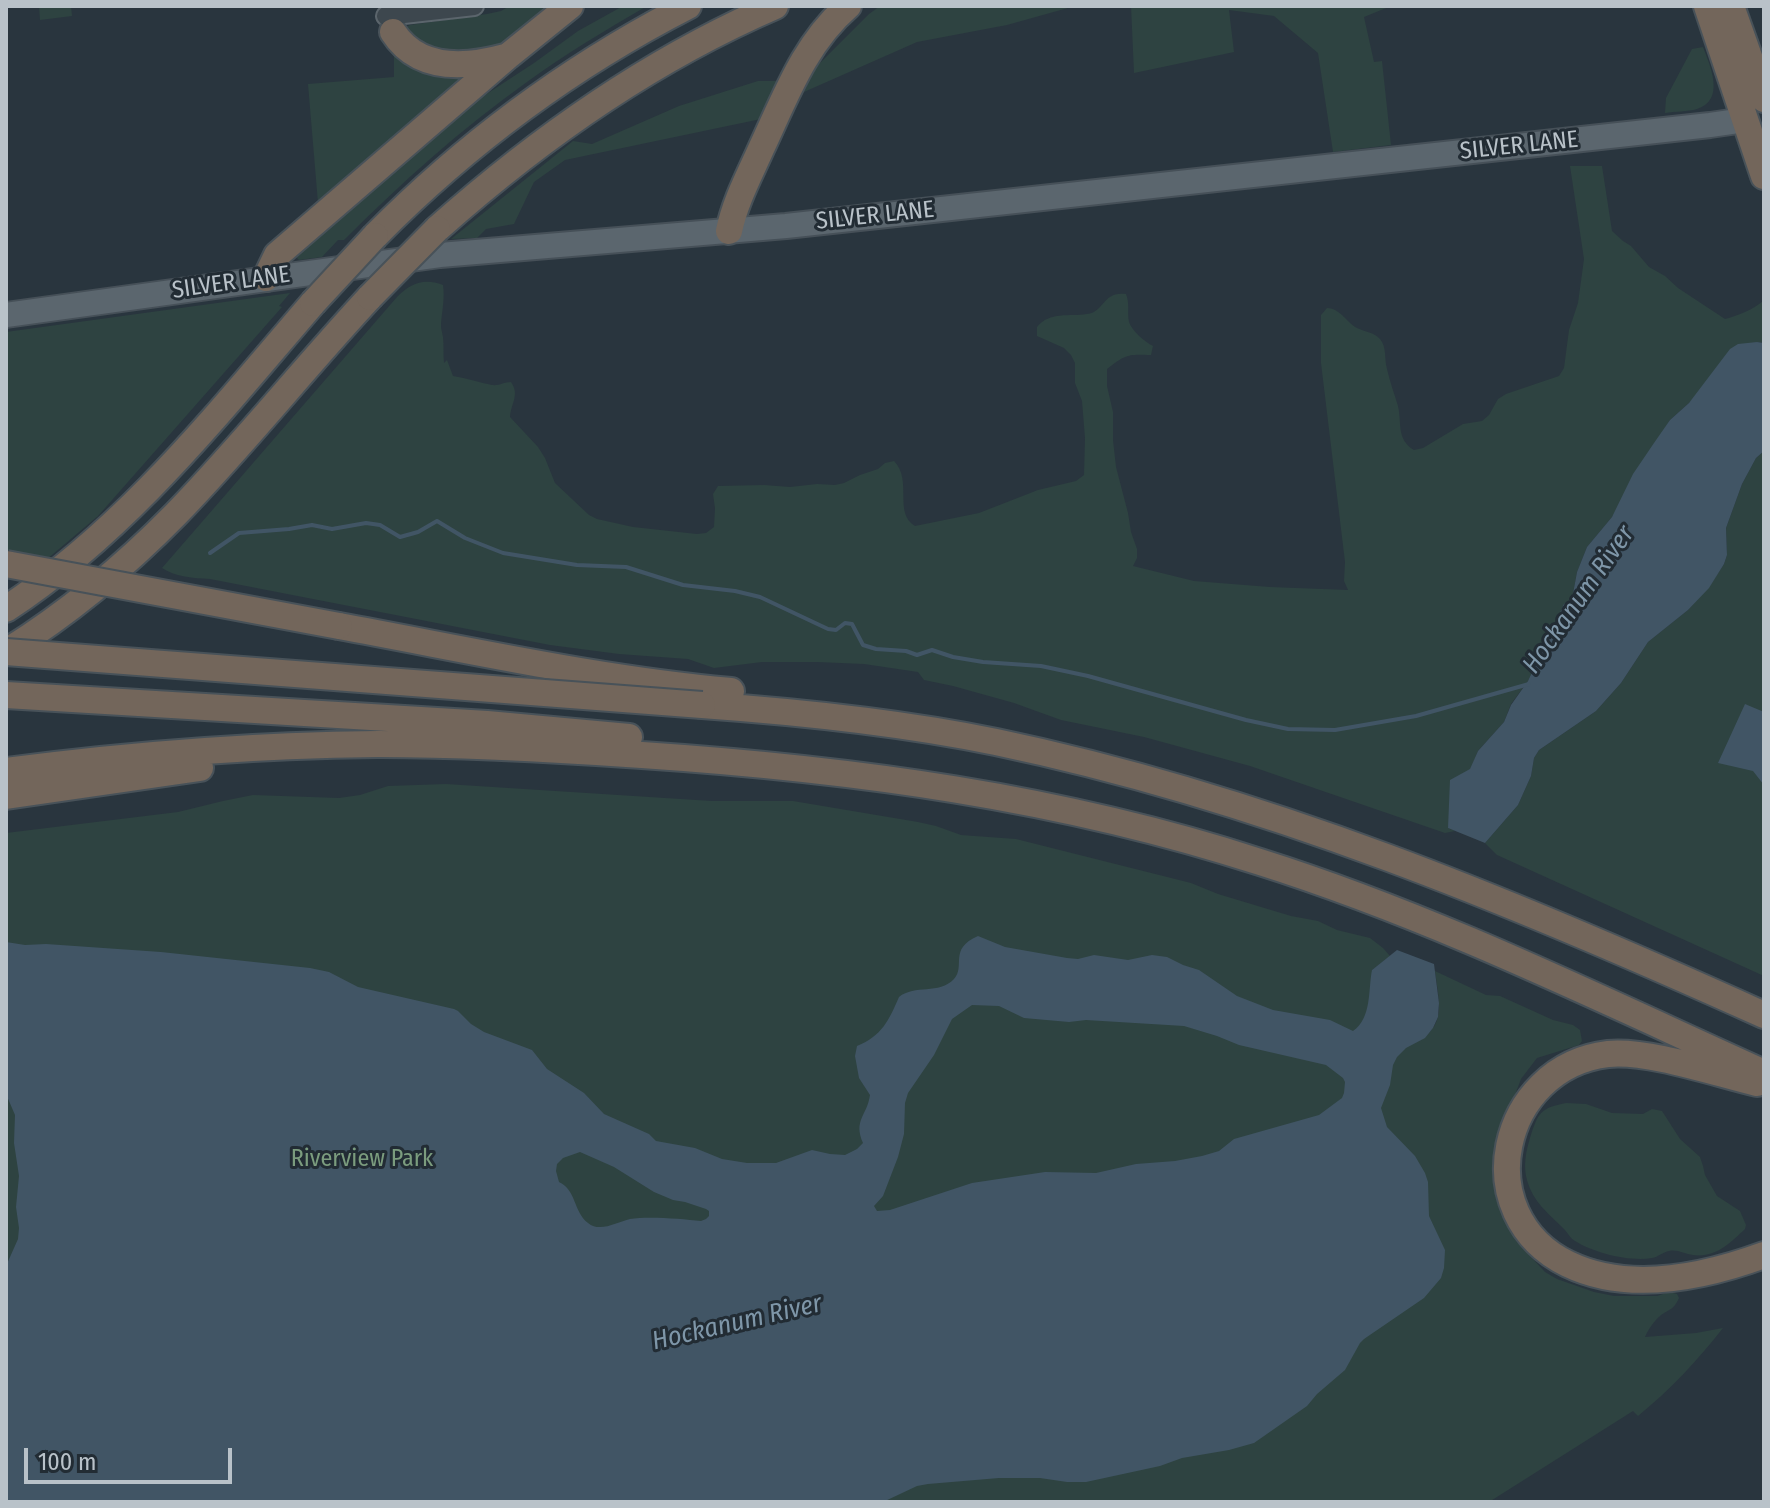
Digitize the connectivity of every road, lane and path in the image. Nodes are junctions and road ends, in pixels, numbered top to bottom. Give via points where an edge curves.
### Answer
1 (474, 6) edge
2 (570, 6) edge
3 (688, 6) edge
4 (775, 6) edge
5 (848, 6) edge
6 (1707, 6) edge
7 (1731, 6) edge
8 (388, 18) edge
9 (508, 56) junction
10 (1764, 99) edge
11 (1754, 117) edge
12 (1764, 176) edge
13 (729, 231) junction
14 (266, 278) junction
15 (6, 315) edge
16 (6, 564) edge
17 (6, 609) edge
18 (6, 652) edge
19 (6, 695) edge
20 (703, 697) junction
21 (376, 744) junction
22 (6, 771) edge
23 (838, 772) junction
24 (6, 796) edge
25 (1764, 1015) edge
26 (1764, 1073) edge
27 (1764, 1085) edge
28 (1764, 1255) edge

1 - 8 street
2 - 9 highway
3 - 17 highway, bridge via 541,95 452,165 375,236 128,510
4 - 18 highway, bridge via 675,56 592,107 478,192 370,297 174,516 100,583
5 - 13 highway via 821,33 799,68
6 - 11 highway
7 - 10 highway
8 - 9 highway via 402,44 439,63 476,64
9 - 14 highway via 277,255
11 - 12 highway
11 - 13 main road, SILVER LANE
13 - 14 main road, SILVER LANE via 440,255
14 - 15 main road, SILVER LANE
16 - 20 highway, bridge
18 - 20 highway, bridge
19 - 23 highway via 600,734
20 - 25 highway via 998,743 1182,789 1405,863
21 - 22 highway via 173,754
21 - 23 highway via 620,753
21 - 24 highway
23 - 26 highway via 1035,803 1267,864 1461,937
27 - 28 highway via 1645,1056 1587,1058 1558,1072 1534,1093 1516,1121 1506,1164 1511,1198 1530,1233 1555,1257 1581,1269 1651,1279

